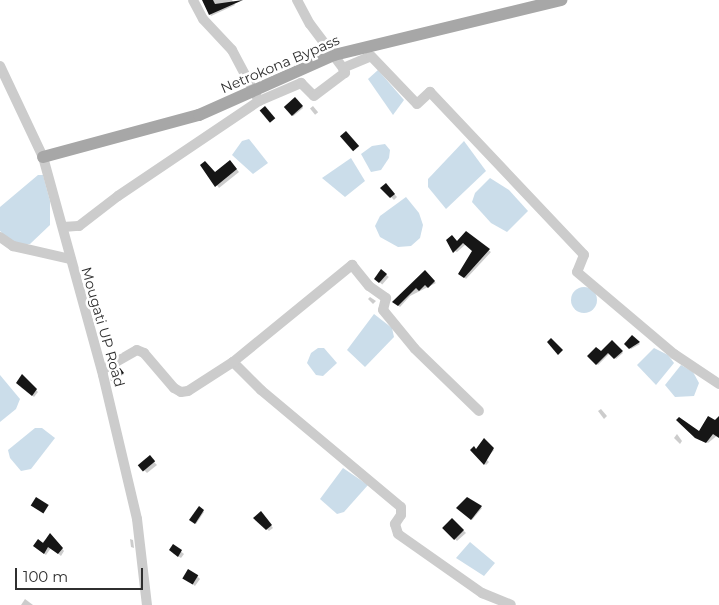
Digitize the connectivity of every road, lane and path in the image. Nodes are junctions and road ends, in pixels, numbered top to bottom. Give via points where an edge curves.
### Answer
1 (193, 0) edge
2 (297, 0) edge
3 (561, 0) edge
4 (334, 55) junction
5 (0, 66) edge
6 (343, 68) junction
7 (256, 96) junction
8 (43, 157) junction
9 (62, 227) junction
10 (0, 237) edge
11 (70, 259) junction
12 (233, 362) junction
13 (102, 370) junction
14 (719, 384) edge
15 (479, 411) dead end
16 (146, 605) edge
17 (510, 605) edge

1 - 7 street via 203,19 232,50
2 - 4 street via 310,24
3 - 4 main road, Netrokona Bypass
4 - 6 street
4 - 7 main road, Netrokona Bypass
5 - 8 street, Mougati UP Road
6 - 7 street via 346,73 314,96 301,84
6 - 14 street via 372,56 417,104 430,92 584,255 578,272 674,354
7 - 8 main road, Netrokona Bypass via 199,115
7 - 9 street via 79,226
8 - 9 street, Mougati UP Road
9 - 11 street, Mougati UP Road
10 - 11 street via 13,246
11 - 13 street, Mougati UP Road
12 - 13 street via 188,391 181,392 144,353 137,350
12 - 15 street via 352,265 369,286 386,298 383,310 415,350
12 - 17 street via 261,390 401,507 396,524 398,534 482,594
13 - 16 street, Mougati UP Road via 137,519

